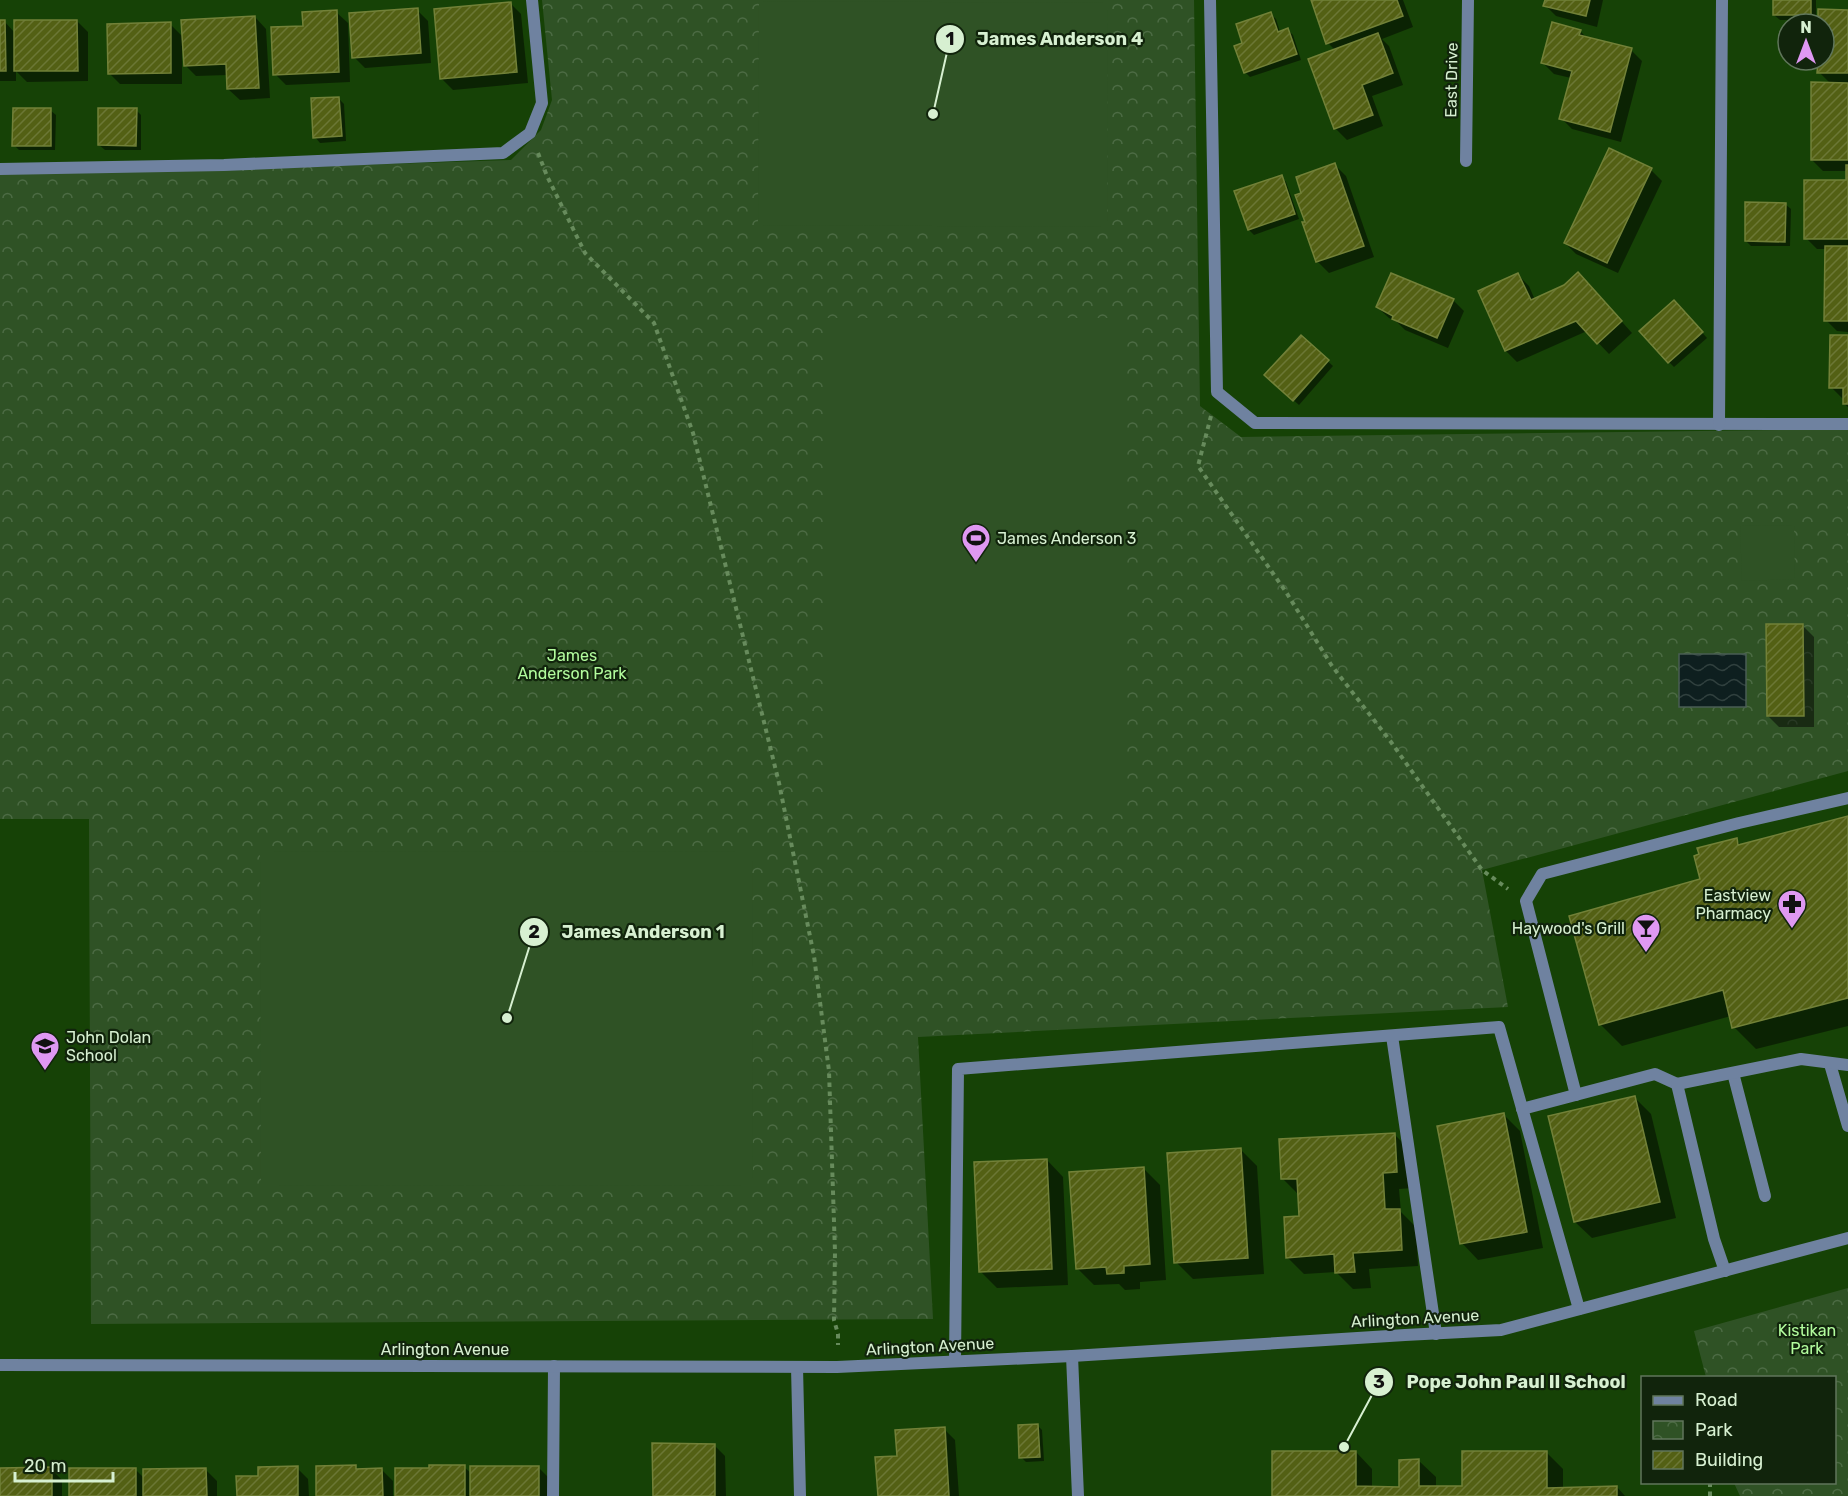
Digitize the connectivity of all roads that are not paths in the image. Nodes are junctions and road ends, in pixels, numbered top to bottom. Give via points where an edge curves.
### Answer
1 (532, 0) edge
2 (1210, 0) edge
3 (1468, 0) edge
4 (1722, 0) edge
5 (1466, 161) dead end
6 (0, 169) edge
7 (1848, 424) edge
8 (1719, 425) junction
9 (1848, 798) edge
10 (1392, 1036) junction
11 (1830, 1064) junction
12 (1848, 1065) edge
13 (1734, 1073) junction
14 (1677, 1084) junction
15 (1576, 1095) junction
16 (1522, 1109) junction
17 (1848, 1126) edge
18 (1765, 1196) dead end
19 (1848, 1238) edge
20 (1725, 1271) junction
21 (1579, 1309) junction
22 (1436, 1334) junction
23 (1072, 1356) junction
24 (955, 1361) junction
25 (0, 1365) edge
26 (554, 1366) junction
27 (797, 1367) junction
28 (553, 1496) edge
29 (800, 1496) edge
30 (1078, 1496) edge

1 - 6 street via 542,103 530,133 503,153 224,165
2 - 8 street via 1217,392 1255,423
3 - 5 street, East Drive
4 - 8 street
7 - 8 street
9 - 15 street via 1542,874 1526,902
10 - 16 street via 1499,1027
10 - 22 street
10 - 24 street via 958,1069
11 - 12 street
11 - 13 street via 1801,1059
11 - 17 street
13 - 14 street
13 - 18 street
14 - 15 street via 1655,1074
14 - 20 street
15 - 16 street
16 - 21 street
19 - 20 street, Arlington Avenue
20 - 21 street, Arlington Avenue
21 - 22 street, Arlington Avenue via 1501,1330
22 - 23 street, Arlington Avenue
23 - 24 street, Arlington Avenue
23 - 30 street
24 - 27 street, Arlington Avenue
25 - 26 street, Arlington Avenue
26 - 27 street, Arlington Avenue
26 - 28 street
27 - 29 street

